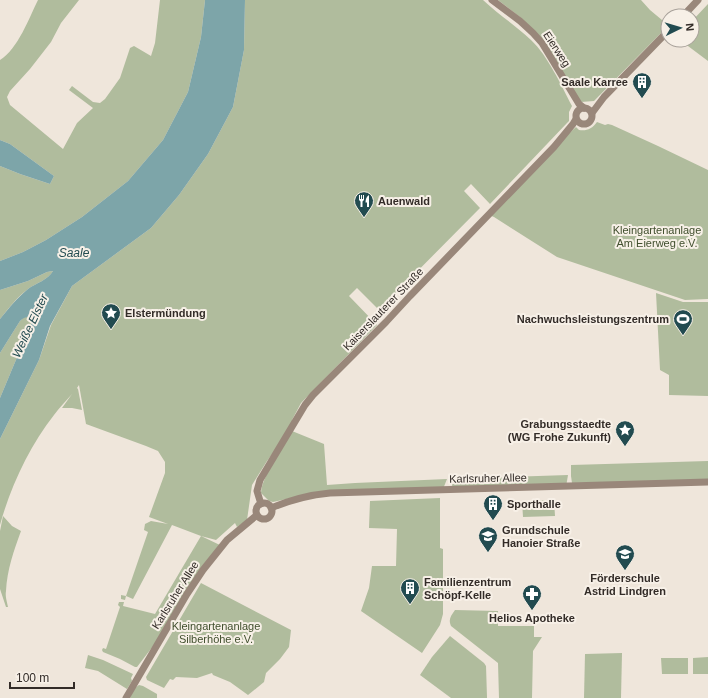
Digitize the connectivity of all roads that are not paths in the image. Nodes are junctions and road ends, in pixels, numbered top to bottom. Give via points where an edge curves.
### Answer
1 (492, 0) edge
2 (698, 0) edge
3 (690, 8) edge
4 (660, 39) edge
5 (583, 114) junction
6 (708, 482) edge
7 (260, 504) junction
8 (271, 508) junction
9 (257, 515) junction
10 (126, 698) edge

1 - 5 street, Eierweg via 533,32 548,52
2 - 3 street
4 - 5 street, Kaiserslauterer Straße via 604,97
5 - 7 street, Kaiserslauterer Straße via 304,405 260,480 257,491
6 - 8 street, Karlsruher Allee via 330,493 290,500
7 - 8 street via 268,504
7 - 9 street via 256,510
8 - 9 street via 269,517 261,518
9 - 10 street, Karlsruher Allee via 227,540 206,565

